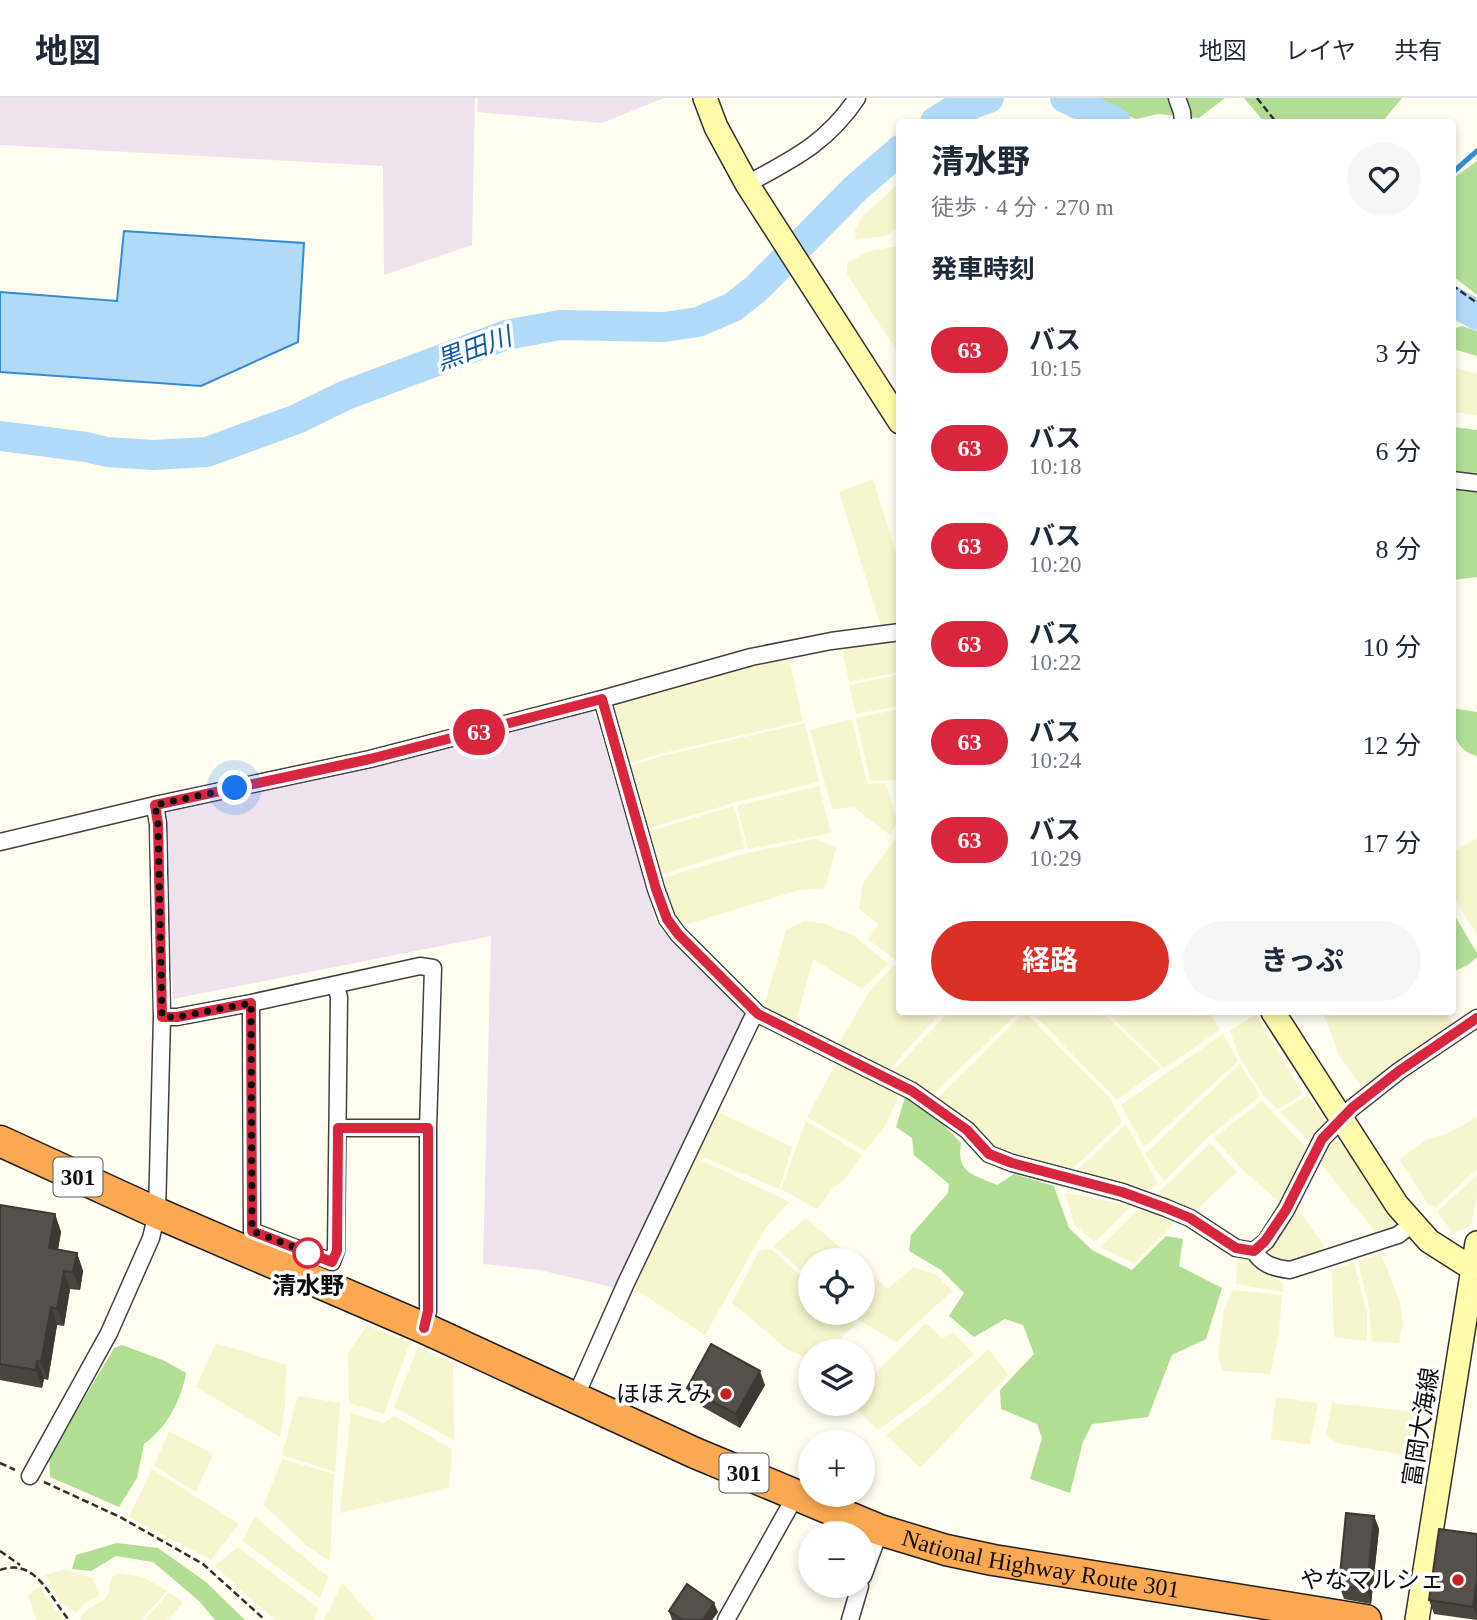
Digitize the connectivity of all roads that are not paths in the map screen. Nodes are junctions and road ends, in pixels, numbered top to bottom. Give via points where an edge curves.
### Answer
1 (705, 98) edge
2 (857, 98) edge
3 (1177, 98) edge
4 (1182, 119) edge
5 (747, 184) junction
6 (896, 416) edge
7 (1456, 480) edge
8 (1477, 483) edge
9 (896, 633) edge
10 (602, 699) junction
11 (155, 805) junction
12 (0, 842) edge
13 (336, 986) junction
14 (251, 1003) junction
15 (758, 1014) junction
16 (1275, 1015) edge
17 (162, 1017) junction
18 (1477, 1018) edge
19 (1341, 1120) junction
20 (338, 1128) junction
21 (428, 1128) junction
22 (0, 1141) edge
23 (157, 1213) junction
24 (1412, 1224) junction
25 (1477, 1243) edge
26 (1254, 1251) junction
27 (1475, 1270) edge
28 (424, 1328) junction
29 (575, 1398) junction
30 (30, 1476) road end
31 (796, 1495) junction
32 (880, 1530) junction
33 (875, 1544) edge
34 (856, 1598) edge
35 (726, 1620) edge
36 (850, 1620) edge
37 (1366, 1620) edge
38 (1417, 1620) edge

1 - 5 street
2 - 5 street via 824,138
3 - 4 street
5 - 6 street
7 - 8 street
9 - 10 street via 751,657
10 - 11 street via 370,759
10 - 15 street via 667,919
11 - 12 street
11 - 17 street
13 - 14 street
13 - 20 street
13 - 21 street via 420,966 433,968
14 - 17 street
14 - 20 street via 252,1231 332,1262 337,1251
15 - 26 street via 912,1091 967,1130 989,1154 1166,1208 1236,1248
15 - 29 street
16 - 19 street
17 - 23 street
18 - 19 street via 1399,1071
19 - 24 street
19 - 26 street via 1322,1139 1286,1210
20 - 21 street
21 - 28 street via 428,1311
22 - 23 highway, National Highway Route 301 / 301
23 - 28 highway, National Highway Route 301 / 301
23 - 30 street via 151,1238 109,1333
24 - 26 street via 1398,1235 1290,1270 1273,1267
24 - 27 street via 1429,1241
25 - 27 street, 富岡大海線
27 - 38 street, 富岡大海線
28 - 29 highway, National Highway Route 301 / 301
29 - 31 highway, National Highway Route 301 / 301
31 - 32 highway, National Highway Route 301 / 301
31 - 35 street
32 - 33 street
32 - 37 highway, National Highway Route 301 / 301 via 993,1560
34 - 36 street

